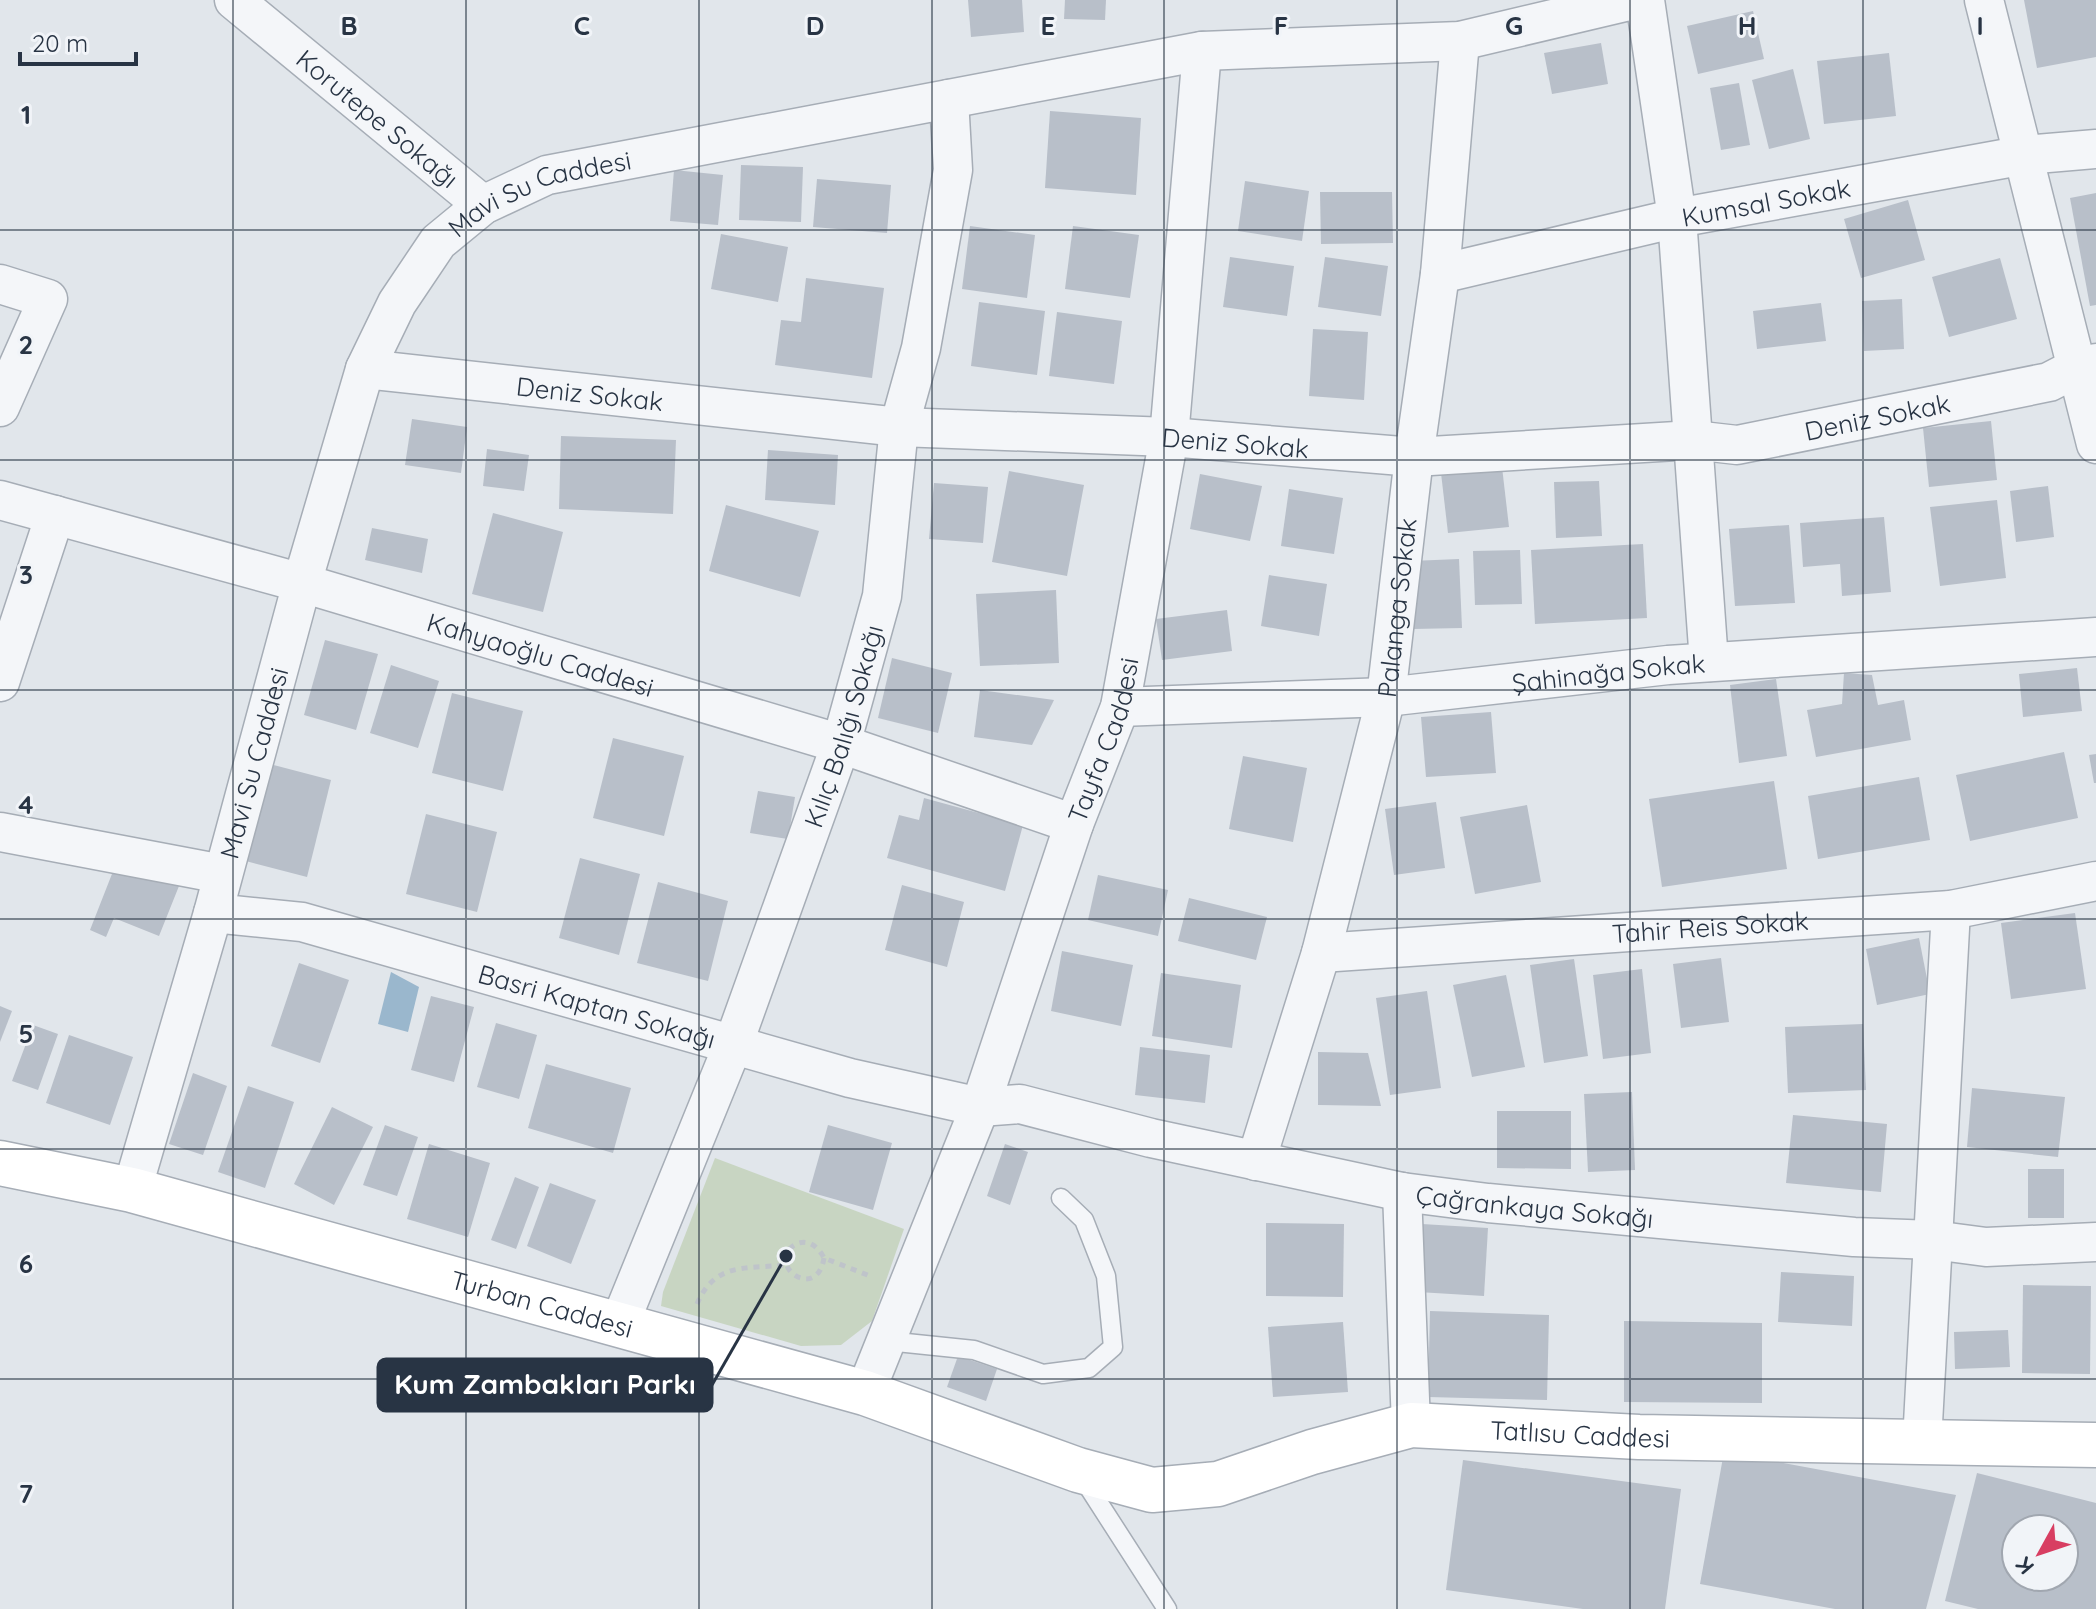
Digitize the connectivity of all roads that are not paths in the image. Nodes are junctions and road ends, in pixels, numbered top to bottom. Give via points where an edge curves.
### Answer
1 (234, 0) edge
2 (1633, 0) edge
3 (1645, 0) edge
4 (1984, 0) edge
5 (1460, 41) junction
6 (1202, 51) junction
7 (949, 99) junction
8 (2096, 149) edge
9 (2025, 155) junction
10 (483, 205) junction
11 (1677, 218) junction
12 (1440, 274) junction
13 (0, 284) edge
14 (2087, 365) edge
15 (365, 369) junction
16 (0, 407) edge
17 (899, 427) junction
18 (1169, 437) junction
19 (1693, 440) junction
20 (2096, 444) edge
21 (1414, 457) junction
22 (0, 500) edge
23 (55, 515) junction
24 (302, 583) junction
25 (13, 600) edge
26 (2096, 637) edge
27 (1709, 662) junction
28 (0, 682) edge
29 (1386, 697) junction
30 (1120, 707) junction
31 (841, 744) junction
32 (1074, 824) junction
33 (0, 832) edge
34 (222, 874) junction
35 (2096, 881) edge
36 (1951, 910) junction
37 (213, 913) junction
38 (1321, 953) junction
39 (733, 1045) junction
40 (980, 1107) junction
41 (1256, 1161) junction
42 (0, 1163) edge
43 (132, 1190) junction
44 (1402, 1192) junction
45 (1061, 1198) dead end
46 (1933, 1240) junction
47 (2096, 1242) edge
48 (619, 1325) junction
49 (887, 1341) junction
50 (865, 1393) junction
51 (1411, 1425) junction
52 (1922, 1442) junction
53 (2096, 1445) edge
54 (1078, 1470) junction
55 (1167, 1609) edge

1 - 10 street, Korutepe Sokağı
2 - 5 street, Mavi Su Caddesi
3 - 11 street
4 - 9 street
5 - 6 street, Mavi Su Caddesi
5 - 12 street, Palanga Sokak
6 - 7 street, Mavi Su Caddesi
6 - 18 street, Tayfa Caddesi
7 - 10 street, Mavi Su Caddesi via 547,175
7 - 17 street, Kılıç Balığı Sokağı via 953,170 921,348
8 - 9 street, Kumsal Sokak
9 - 11 street, Kumsal Sokak
9 - 14 street
10 - 15 street, Mavi Su Caddesi via 438,242 397,303
11 - 12 street, Kumsal Sokak
11 - 19 street
12 - 21 street, Palanga Sokak
13 - 16 street via 48,299
14 - 19 street, Deniz Sokak via 2049,382 1737,445
14 - 20 street
15 - 17 street, Deniz Sokak
15 - 24 street, Mavi Su Caddesi
17 - 18 street, Deniz Sokak
17 - 31 street, Kılıç Balığı Sokağı via 882,596
18 - 21 street, Deniz Sokak
18 - 30 street, Tayfa Caddesi
19 - 21 street, Deniz Sokak
19 - 27 street
21 - 29 street, Palanga Sokak
22 - 23 street, Kahyaoğlu Caddesi
23 - 24 street, Kahyaoğlu Caddesi
23 - 25 street
24 - 31 street, Kahyaoğlu Caddesi
24 - 34 street, Mavi Su Caddesi
25 - 28 street
26 - 27 street, Şahinağa Sokak
27 - 29 street, Şahinağa Sokak
29 - 30 street, Şahinağa Sokak
29 - 38 street, Palanga Sokak
30 - 32 street, Tayfa Caddesi
31 - 32 street, Kahyaoğlu Caddesi
31 - 39 street, Kılıç Balığı Sokağı
32 - 40 street, Tayfa Caddesi
33 - 34 street
34 - 37 street, Mavi Su Caddesi
35 - 36 street, Tahir Reis Sokak
36 - 38 street, Tahir Reis Sokak
36 - 46 street
37 - 39 street, Basri Kaptan Sokağı via 302,922
37 - 43 street, Mavi Su Caddesi
38 - 41 street, Palanga Sokak
39 - 40 street, Basri Kaptan Sokağı
39 - 48 street, Kılıç Balığı Sokağı
40 - 41 street, Çağrankaya Sokağı via 1020,1104
40 - 49 street, Tayfa Caddesi
41 - 44 street, Çağrankaya Sokağı
42 - 43 main road, Turban Caddesi
43 - 48 main road, Turban Caddesi
44 - 46 street, Çağrankaya Sokağı via 1854,1237
44 - 51 street
45 - 49 lane via 1084,1220 1106,1276 1113,1347 1089,1368 1043,1374 974,1350
46 - 47 street, Çağrankaya Sokağı via 1986,1247
46 - 52 street
48 - 50 main road, Turban Caddesi
49 - 50 street, Tayfa Caddesi
50 - 54 main road, Turban Caddesi
51 - 52 main road, Tatlısu Caddesi via 1639,1437
51 - 54 main road, Tatlısu Caddesi via 1218,1484 1152,1490
52 - 53 main road, Tatlısu Caddesi
54 - 55 lane

